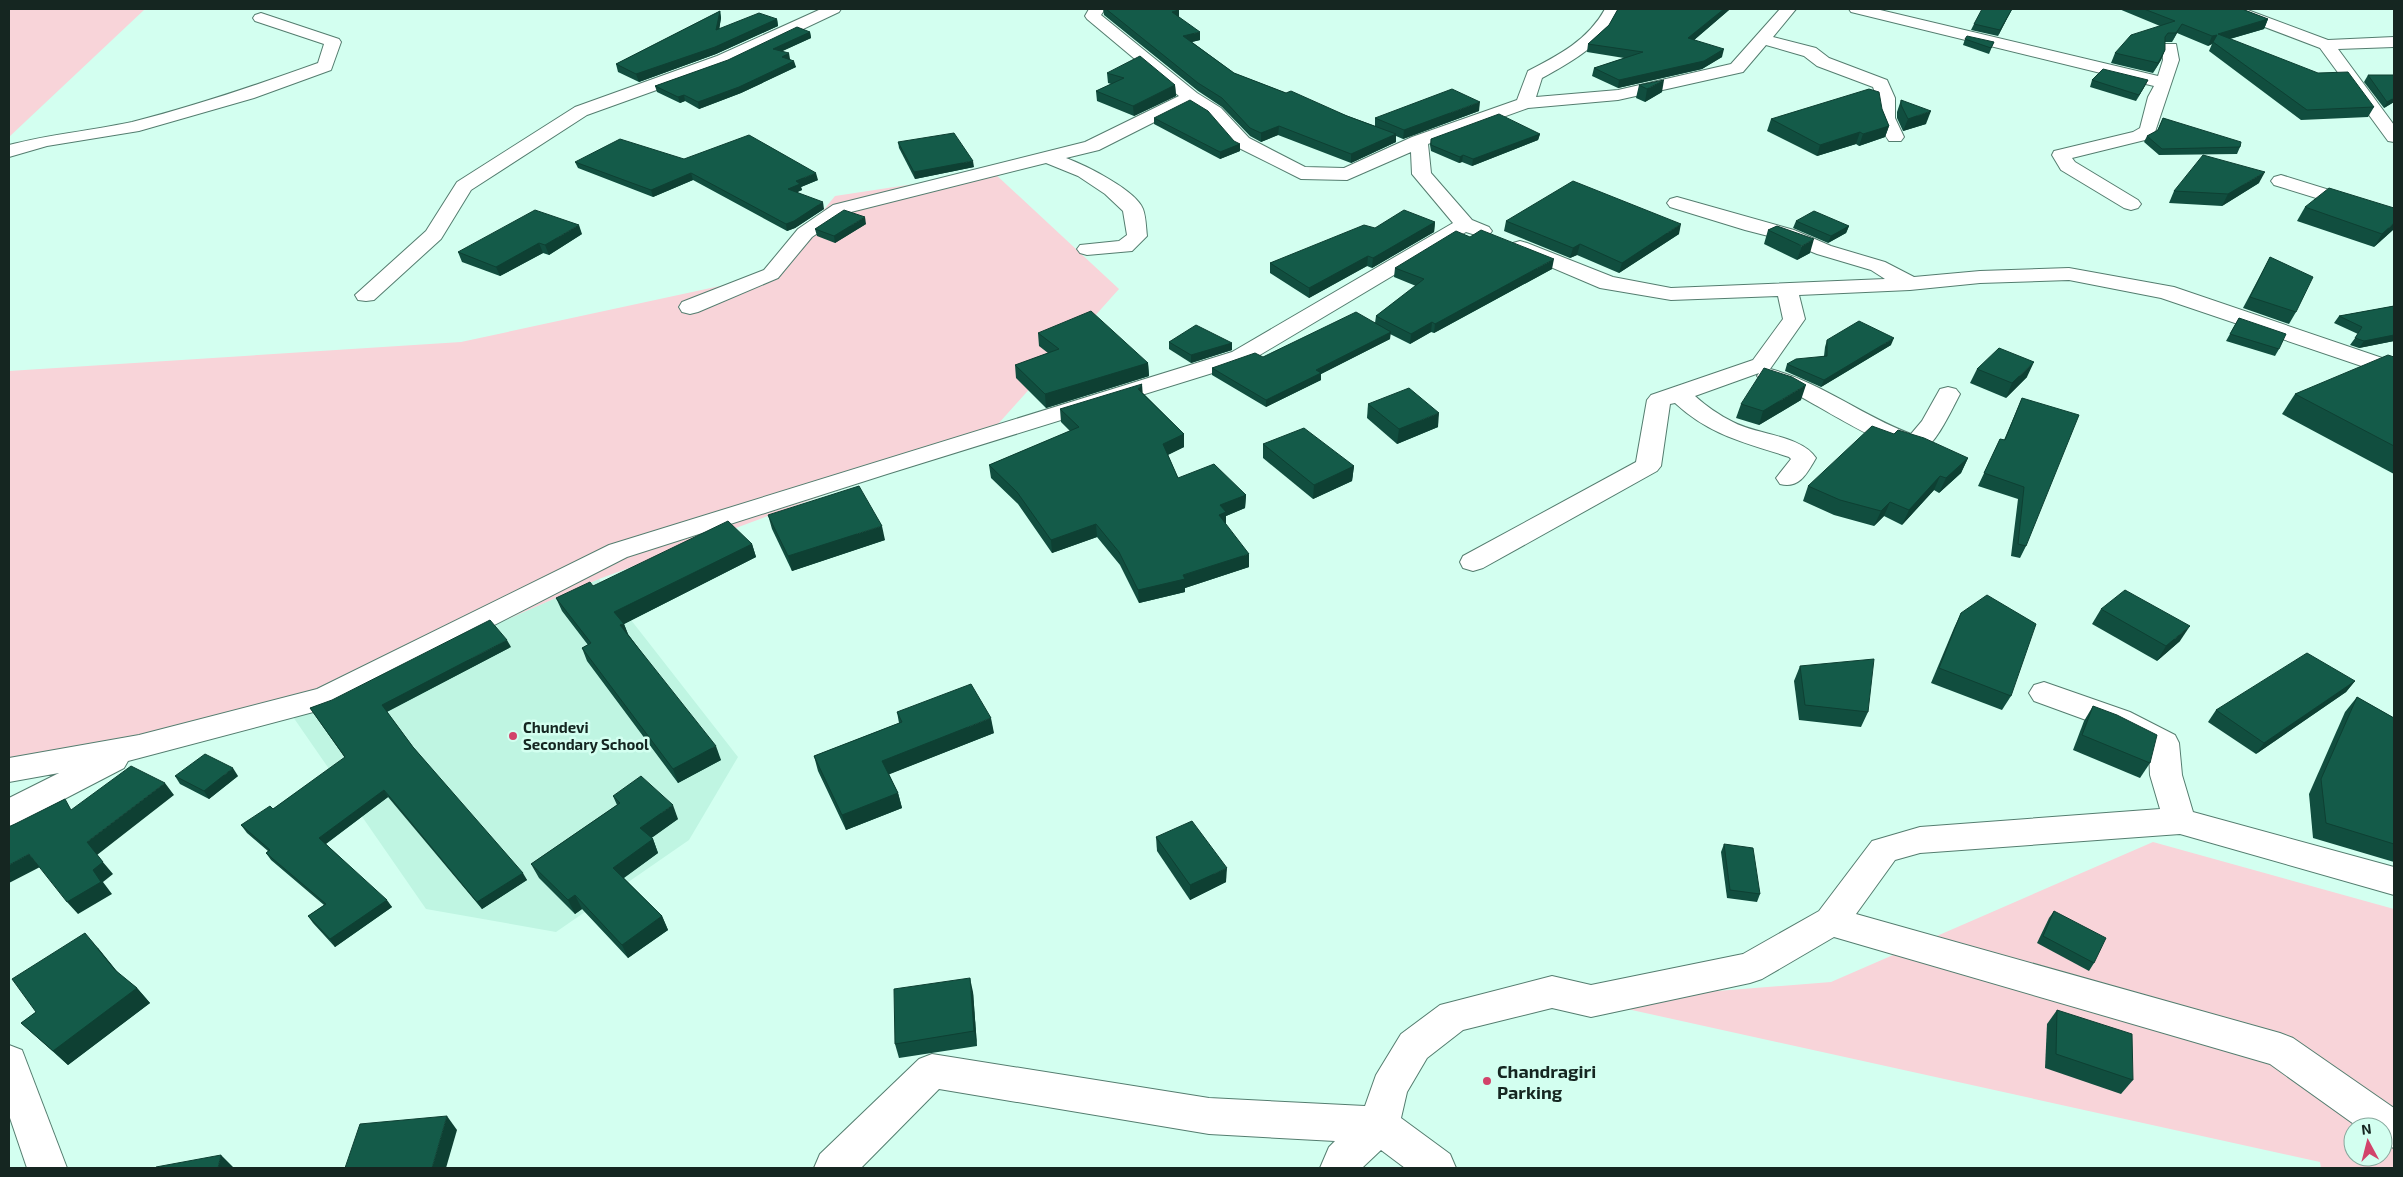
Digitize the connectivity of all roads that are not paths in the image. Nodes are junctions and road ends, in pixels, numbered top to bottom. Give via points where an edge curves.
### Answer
1 (833, 9) edge
2 (1097, 9) edge
3 (1613, 9) edge
4 (1788, 9) edge
5 (1857, 9) edge
6 (2232, 9) edge
7 (261, 18) dead end
8 (1763, 40) junction
9 (2394, 42) edge
10 (2326, 45) junction
11 (2170, 47) edge
12 (2164, 83) junction
13 (1191, 98) junction
14 (1525, 102) junction
15 (1895, 137) dead end
16 (2394, 137) edge
17 (1419, 141) junction
18 (9, 151) edge
19 (1047, 158) junction
20 (2281, 181) dead end
21 (1677, 203) dead end
22 (2131, 204) dead end
23 (2394, 216) edge
24 (1465, 224) junction
25 (1087, 249) dead end
26 (1910, 284) junction
27 (1787, 290) junction
28 (366, 295) dead end
29 (690, 306) dead end
30 (1749, 369) junction
31 (2394, 370) edge
32 (1678, 393) junction
33 (1948, 394) dead end
34 (1789, 478) dead end
35 (1473, 562) dead end
36 (2044, 693) dead end
37 (139, 747) junction
38 (9, 770) edge
39 (9, 813) edge
40 (2180, 821) junction
41 (2394, 881) edge
42 (1831, 921) junction
43 (9, 1062) edge
44 (1380, 1125) junction
45 (2394, 1130) edge
46 (46, 1168) edge
47 (834, 1168) edge
48 (1340, 1168) edge
49 (1436, 1168) edge

1 - 28 street via 723,60 581,110 464,186 434,235
2 - 13 street via 1093,16
3 - 14 street via 1597,35 1582,49 1534,75
4 - 8 street
5 - 12 street
6 - 10 street
7 - 18 street via 333,42 325,66 248,94 133,127 46,141
8 - 14 street via 1737,68 1618,95
8 - 15 street via 1810,52 1823,62 1880,84 1886,98 1886,118
9 - 10 street
10 - 16 street
11 - 12 street via 2171,60
12 - 22 street via 2148,131 2061,155 2068,166
13 - 17 street via 1215,112 1242,142 1301,173 1347,174
13 - 19 street via 1092,146
14 - 17 street
17 - 24 street via 1422,174
19 - 25 street via 1085,172 1133,209 1137,236 1125,247
19 - 29 street via 840,208 805,233 771,274
20 - 23 street
21 - 26 street via 1786,234 1824,250 1878,266
24 - 27 street via 1608,283 1671,294
24 - 37 street via 1240,357 618,551 325,698
26 - 27 street
26 - 31 street via 1980,277 2069,274 2166,292
27 - 30 street via 1794,319 1762,365
30 - 32 street
30 - 33 street via 1796,385 1877,430 1916,444
32 - 34 street via 1725,428 1798,452 1804,458
32 - 35 street via 1659,400 1648,466
36 - 40 street via 2119,720 2164,744 2166,775
37 - 38 street
37 - 39 street
40 - 41 street
40 - 42 street via 1920,840 1884,850
42 - 44 street via 1750,968 1591,1001 1552,992 1453,1016 1414,1046 1389,1087
42 - 45 street via 2280,1050
43 - 46 street
44 - 47 street via 1209,1116 932,1071
44 - 48 street via 1344,1160
44 - 49 street

